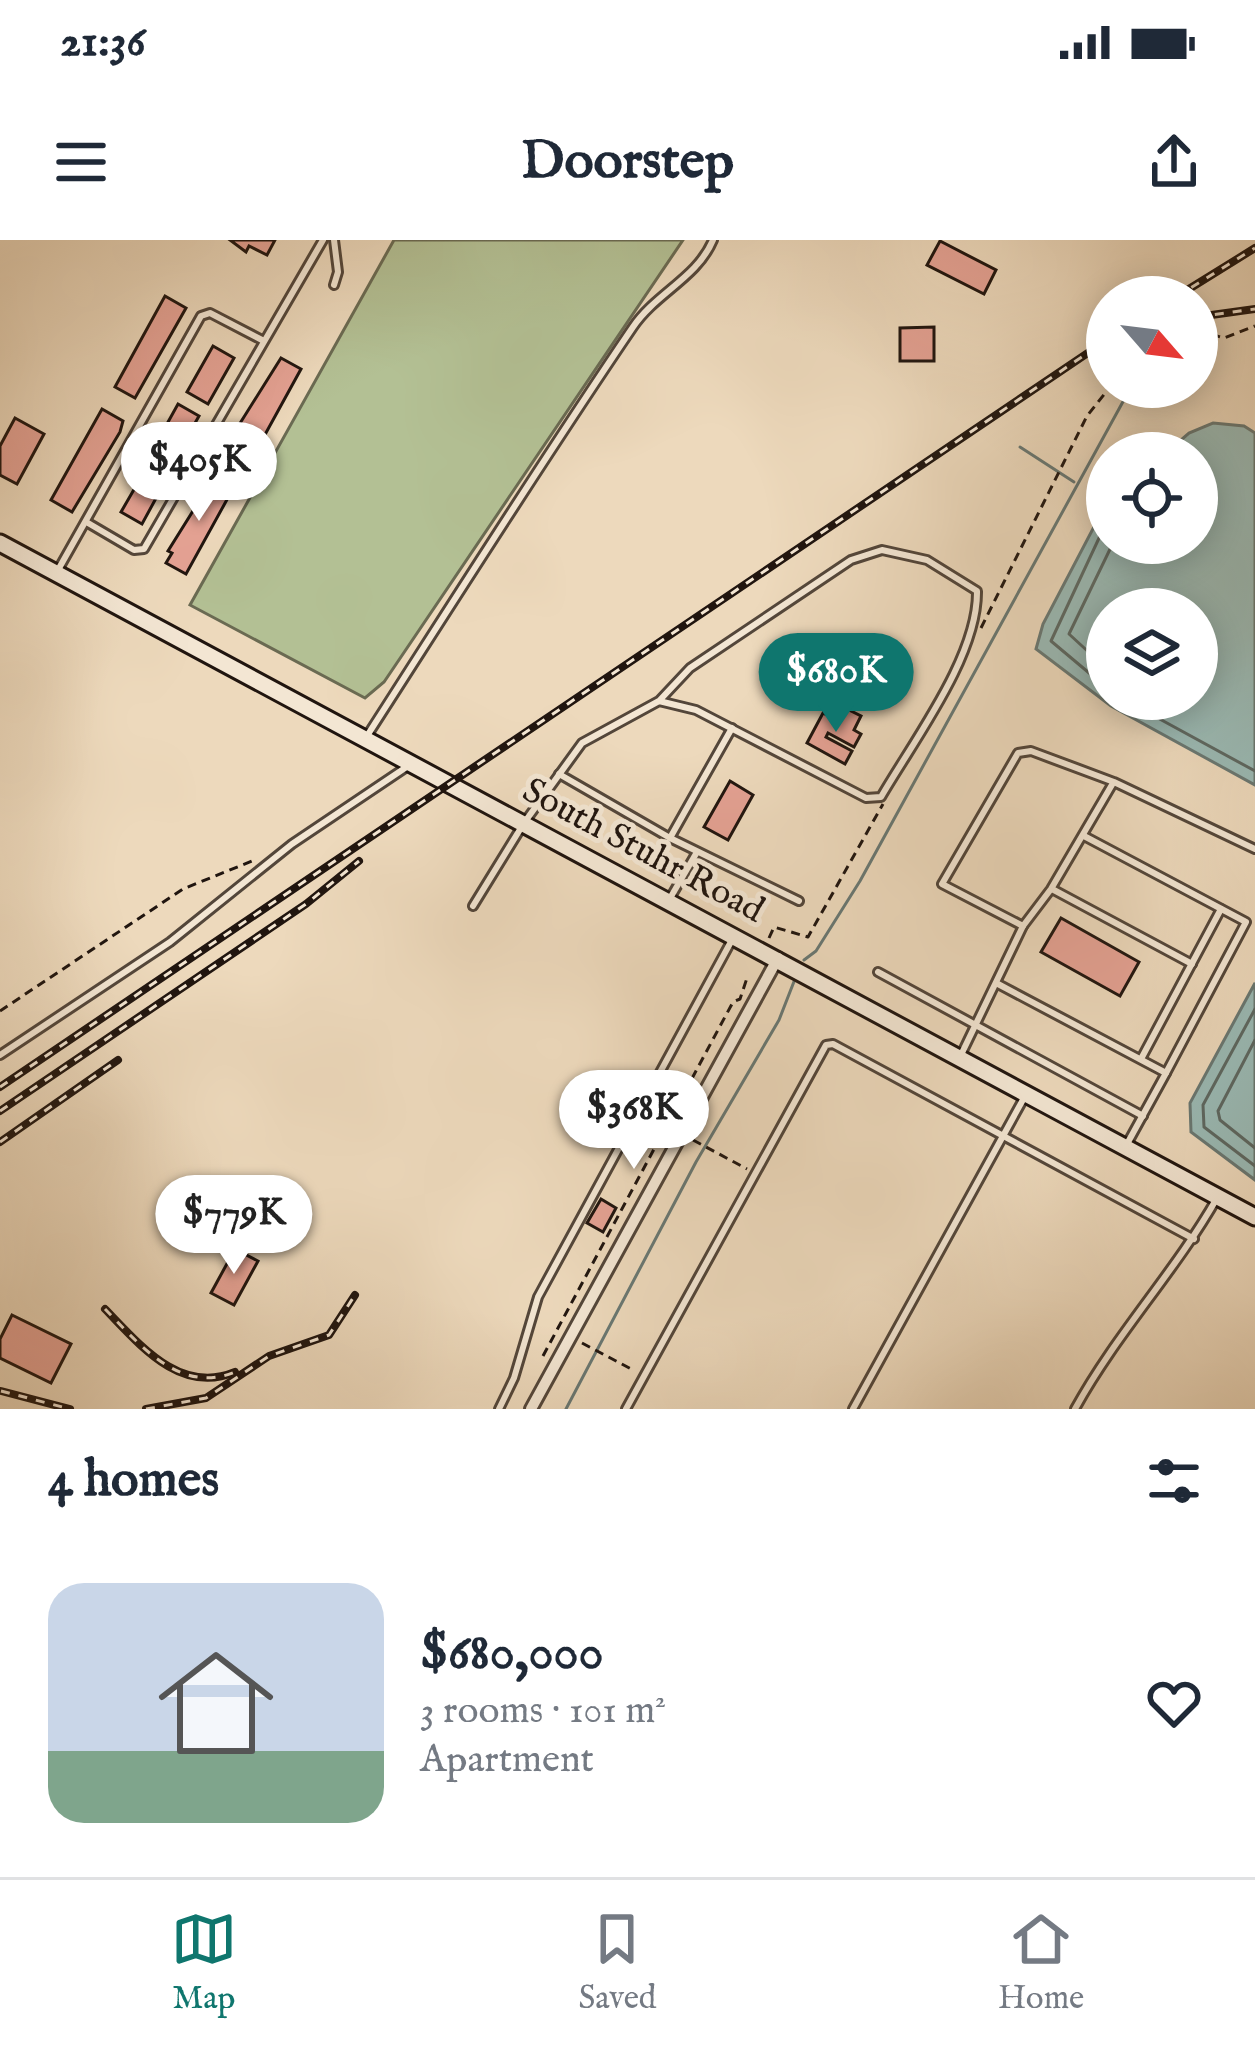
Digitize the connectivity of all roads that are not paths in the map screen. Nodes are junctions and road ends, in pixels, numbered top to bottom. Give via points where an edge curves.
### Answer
1 (322, 240) edge
2 (334, 240) edge
3 (713, 240) edge
4 (334, 285) dead end
5 (263, 340) junction
6 (88, 523) junction
7 (0, 543) edge
8 (56, 573) junction
9 (659, 701) junction
10 (732, 728) junction
11 (366, 739) junction
12 (412, 764) junction
13 (559, 774) junction
14 (1114, 782) junction
15 (524, 823) junction
16 (1084, 836) junction
17 (670, 838) junction
18 (1255, 849) edge
19 (697, 852) junction
20 (1051, 889) junction
21 (669, 900) junction
22 (800, 901) dead end
23 (473, 906) dead end
24 (1221, 909) junction
25 (1251, 920) edge
26 (1023, 926) junction
27 (735, 934) junction
28 (778, 958) junction
29 (1192, 964) junction
30 (878, 972) dead end
31 (998, 984) junction
32 (975, 1024) junction
33 (0, 1055) edge
34 (960, 1057) junction
35 (1141, 1059) junction
36 (1166, 1073) junction
37 (1027, 1093) junction
38 (1143, 1115) junction
39 (1003, 1137) junction
40 (1125, 1147) junction
41 (1218, 1196) junction
42 (1255, 1217) edge
43 (1194, 1239) junction
44 (499, 1409) edge
45 (531, 1409) edge
46 (626, 1409) edge
47 (853, 1409) edge
48 (1076, 1409) edge

1 - 5 lane
2 - 4 lane
3 - 11 lane via 702,263 644,311
5 - 6 lane via 201,316
5 - 6 lane via 144,550
6 - 8 lane
7 - 8 main road, South Stuhr Road
8 - 11 main road, South Stuhr Road
9 - 10 lane
9 - 10 lane via 690,668 851,560 882,550 927,560 977,591 965,650 881,797 866,798
9 - 13 lane via 582,743
10 - 17 lane
11 - 12 main road, South Stuhr Road
12 - 15 main road, South Stuhr Road
12 - 33 lane
13 - 15 lane
13 - 17 lane
14 - 16 lane
14 - 18 lane
14 - 26 lane via 1031,751 1008,763 942,884
15 - 21 main road, South Stuhr Road
15 - 23 lane
16 - 20 lane
16 - 24 lane
17 - 19 lane
19 - 21 lane
19 - 22 lane
20 - 26 lane
20 - 29 lane
21 - 27 main road, South Stuhr Road
24 - 25 lane
24 - 29 lane
25 - 36 lane
26 - 31 lane
27 - 28 main road, South Stuhr Road
27 - 44 lane via 538,1297
28 - 34 main road, South Stuhr Road
28 - 45 street
29 - 35 lane
30 - 32 lane
31 - 32 lane
31 - 35 lane
32 - 34 lane
32 - 38 lane
34 - 37 main road, South Stuhr Road
35 - 36 lane
36 - 38 lane
37 - 39 lane
37 - 40 main road, South Stuhr Road
38 - 40 lane
39 - 43 lane
39 - 46 lane via 826,1045
39 - 47 lane
40 - 41 main road, South Stuhr Road
41 - 42 main road, South Stuhr Road
41 - 43 lane
43 - 48 lane via 1102,1359

